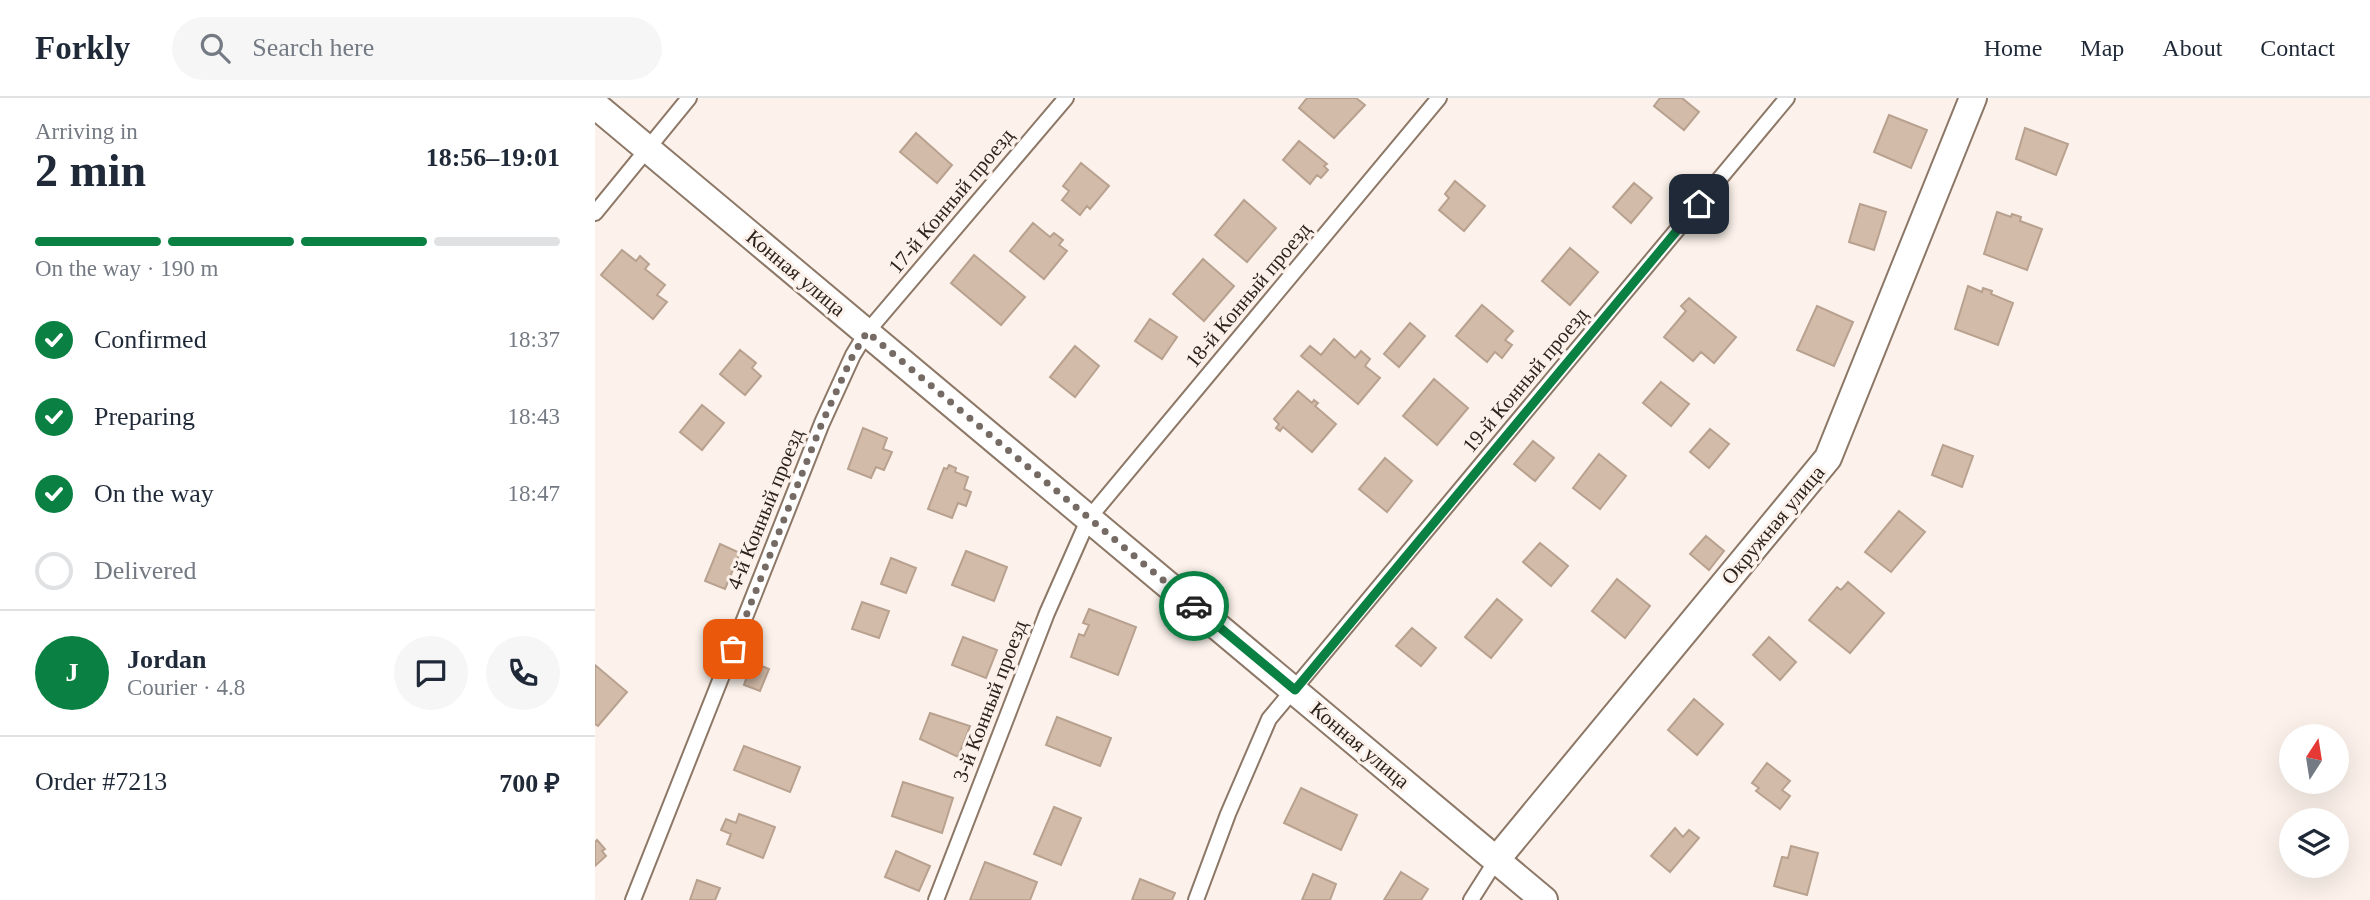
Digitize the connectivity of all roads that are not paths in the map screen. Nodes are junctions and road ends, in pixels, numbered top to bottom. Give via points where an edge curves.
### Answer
1 (689, 98) edge
2 (1066, 98) edge
3 (1439, 98) edge
4 (1787, 98) edge
5 (1973, 98) edge
6 (595, 105) edge
7 (648, 149) junction
8 (595, 213) edge
9 (867, 332) junction
10 (1089, 518) junction
11 (1295, 690) junction
12 (1497, 859) junction
13 (633, 900) edge
14 (936, 900) edge
15 (1196, 900) edge
16 (1471, 900) edge
17 (1545, 900) edge

1 - 7 lane
2 - 9 lane, 17-й Конный проезд
3 - 10 lane, 18-й Конный проезд
4 - 11 lane, 19-й Конный проезд
5 - 12 street, Окружная улица via 1828,458
6 - 7 street, Конная улица
7 - 8 lane
7 - 9 street, Конная улица
9 - 10 street, Конная улица
9 - 13 lane, 4-й Конный проезд via 822,423
10 - 11 street, Конная улица
10 - 14 lane, 3-й Конный проезд via 1047,613
11 - 12 street, Конная улица
11 - 15 lane, 19-й Конный проезд via 1269,719
12 - 16 lane
12 - 17 street, Конная улица

